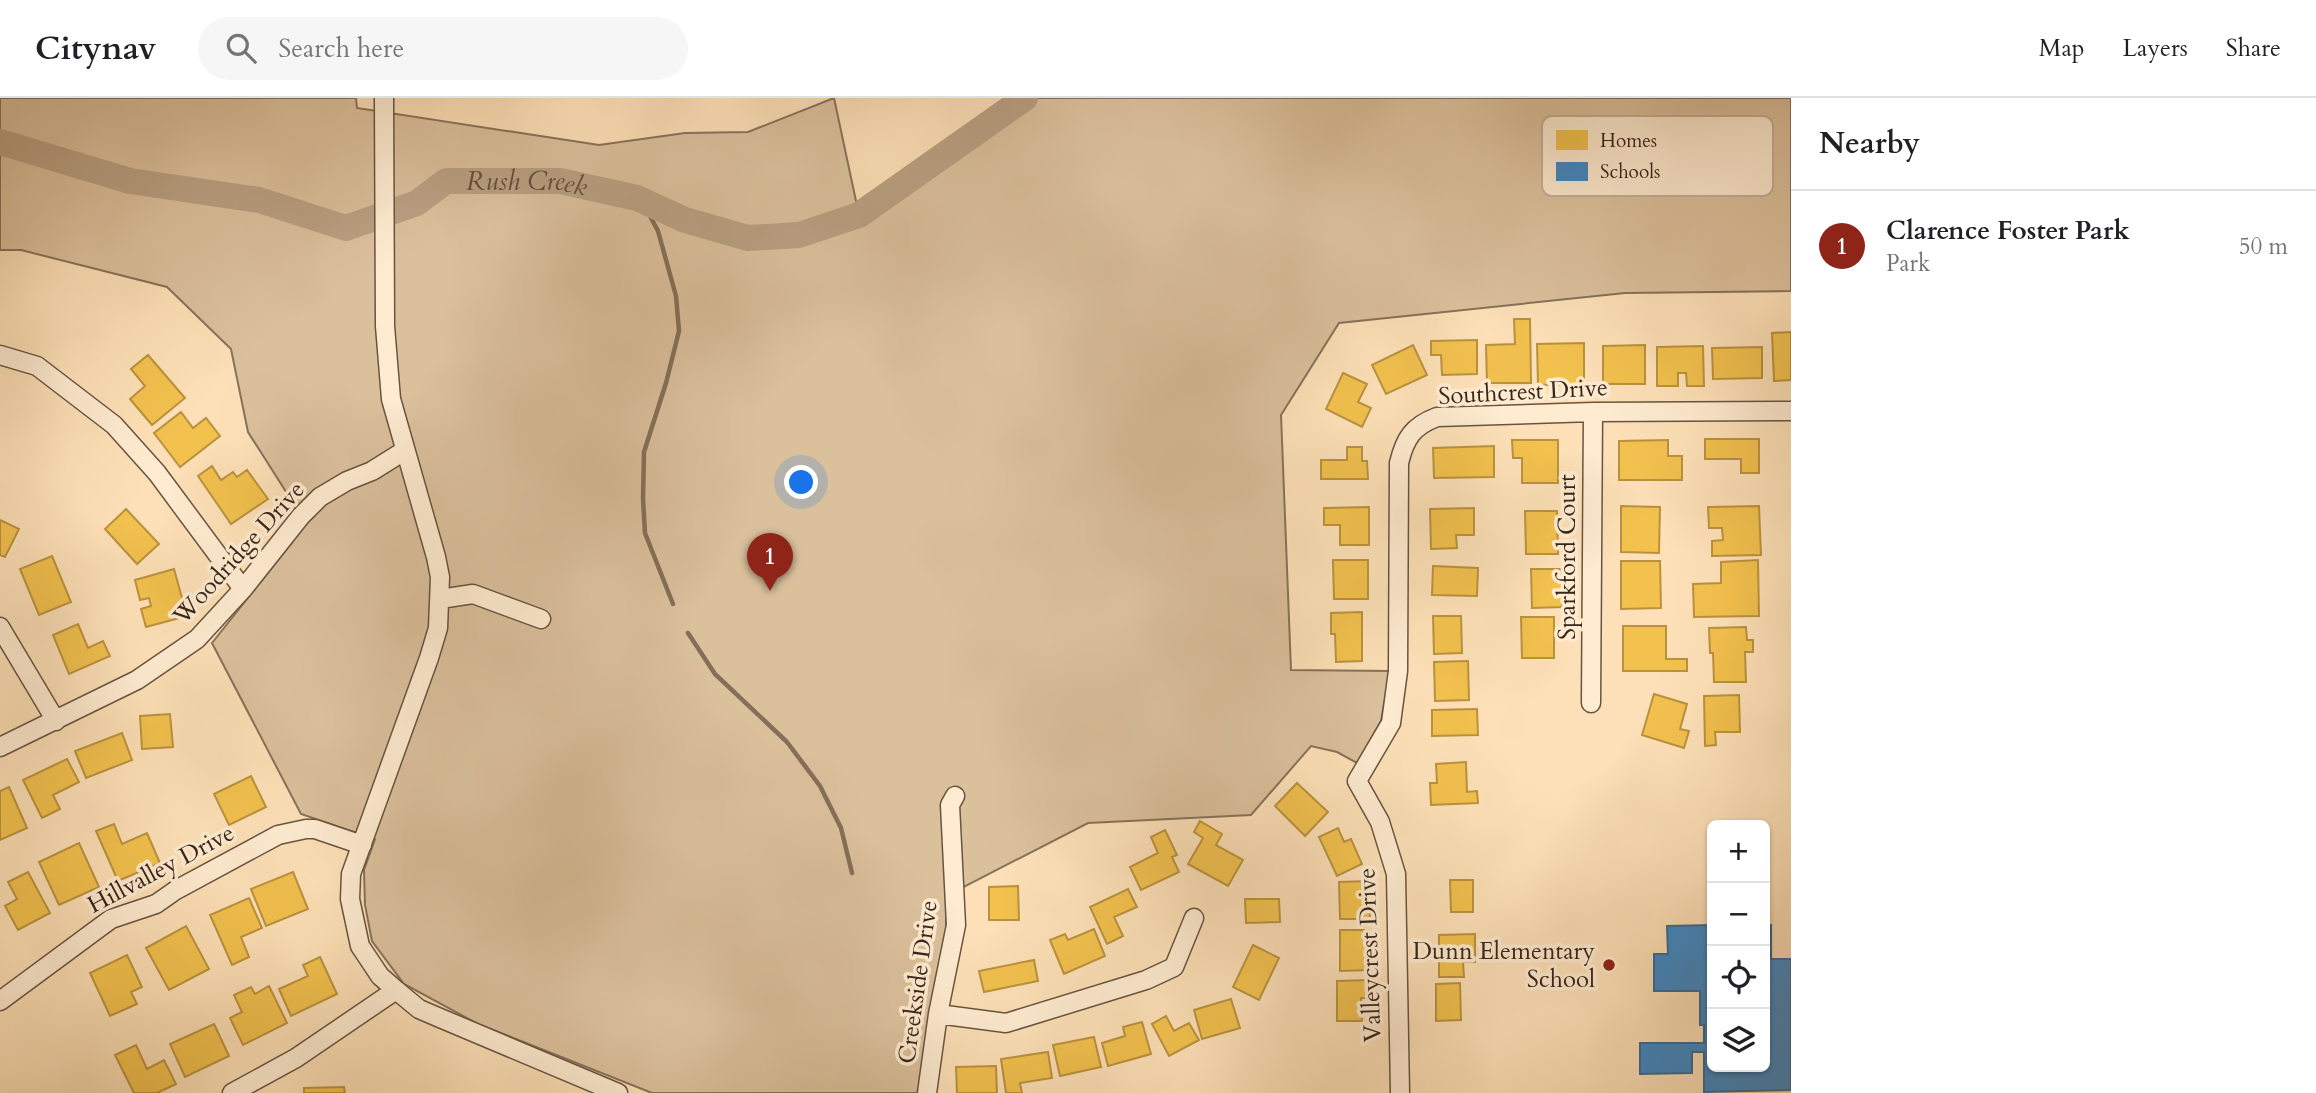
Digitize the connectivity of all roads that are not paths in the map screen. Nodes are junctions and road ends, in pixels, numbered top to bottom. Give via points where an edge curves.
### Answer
1 (384, 98) edge
2 (0, 355) edge
3 (1791, 411) edge
4 (1593, 412) junction
5 (404, 451) junction
6 (243, 589) junction
7 (440, 599) junction
8 (541, 619) dead end
9 (0, 627) edge
10 (1591, 702) dead end
11 (56, 721) junction
12 (0, 747) edge
13 (1357, 781) joint
14 (954, 796) dead end
15 (362, 845) junction
16 (1194, 918) dead end
17 (396, 990) junction
18 (0, 1001) edge
19 (939, 1014) junction
20 (232, 1093) edge
21 (618, 1093) edge
22 (927, 1093) edge
23 (1400, 1093) edge

1 - 5 street via 385,326 391,399
2 - 6 street via 37,366 114,425 157,473
3 - 4 street, Southcrest Drive
4 - 10 street, Sparkford Court
4 - 13 street, Southcrest Drive via 1437,417 1414,430 1403,445 1399,463 1398,671 1391,723
5 - 6 street, Woodridge Drive via 320,497
5 - 7 street via 436,557
6 - 11 street, Woodridge Drive via 197,639 137,680
7 - 8 street via 473,594
7 - 15 street via 429,659
9 - 11 street
11 - 12 street, Woodridge Drive
13 - 23 street, Valleycrest Drive via 1380,822 1396,874
14 - 19 street, Creekside Drive via 950,805 956,925
15 - 17 street via 351,874 355,932 380,976
15 - 18 street, Hillvalley Drive via 315,830 278,835 156,904 111,919
16 - 19 street via 1174,967 1146,980 1006,1023
17 - 20 street via 296,1058
17 - 21 street via 419,1009
19 - 22 street, Creekside Drive

